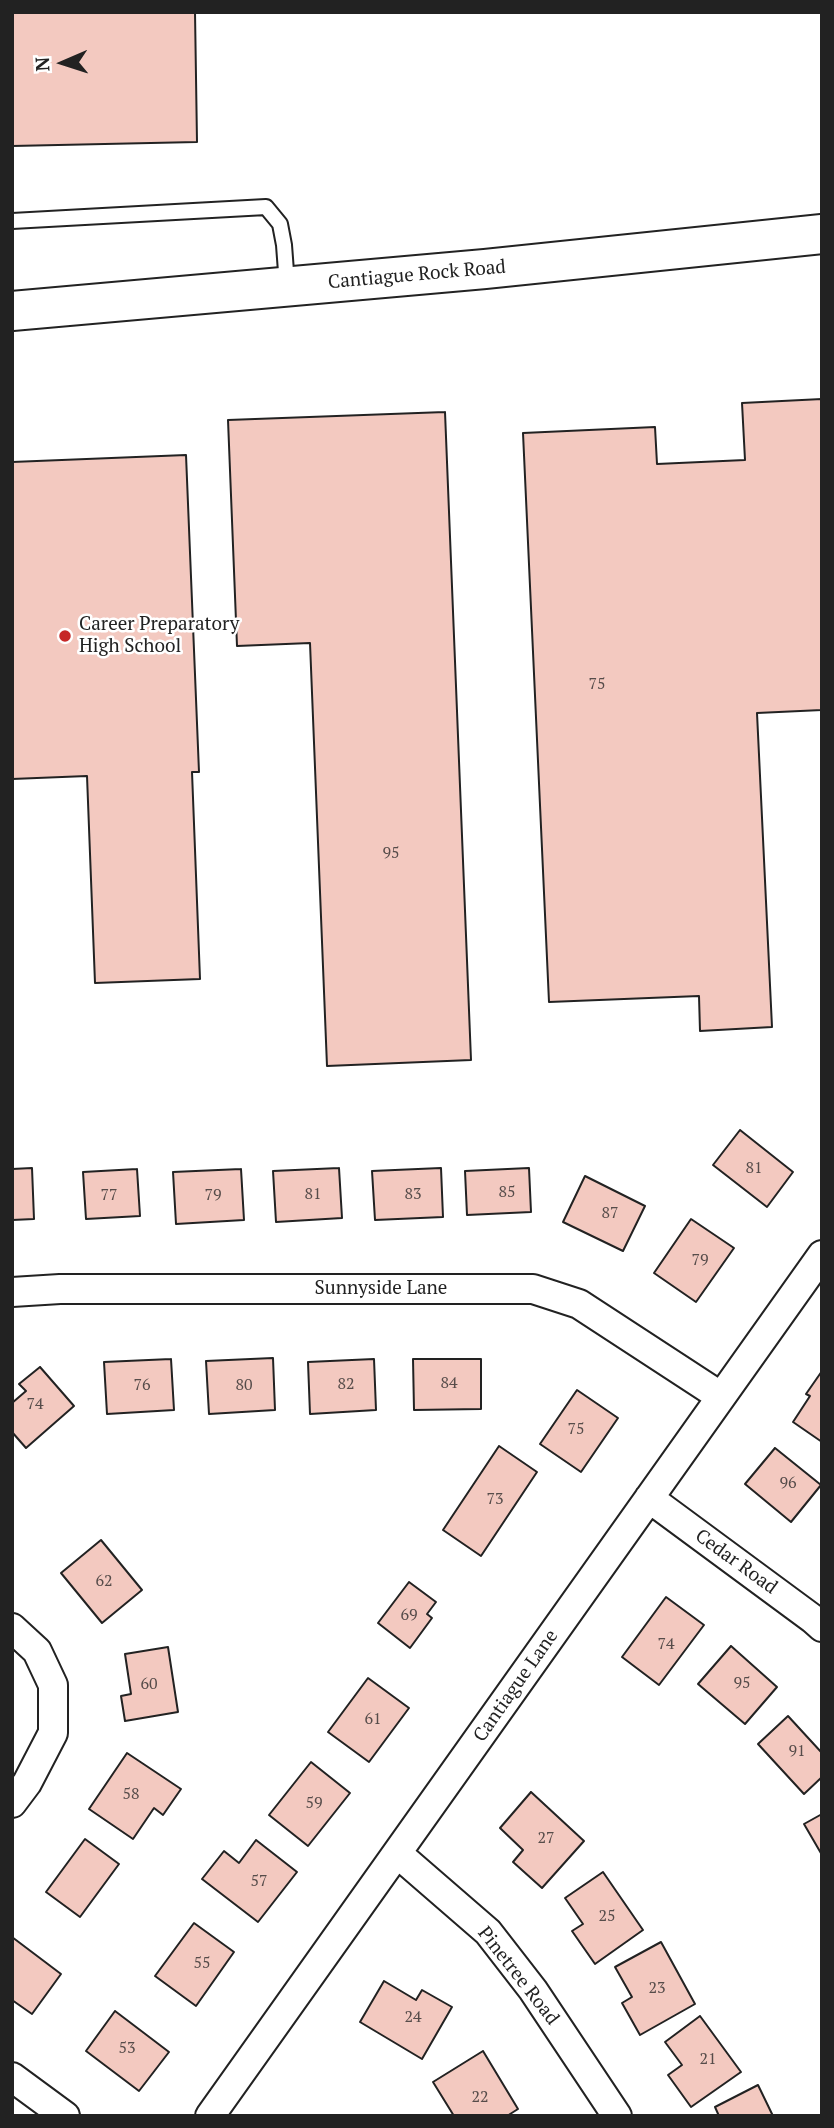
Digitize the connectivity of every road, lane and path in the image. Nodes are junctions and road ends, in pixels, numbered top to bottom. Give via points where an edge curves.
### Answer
1 (12, 221) edge
2 (822, 234) edge
3 (287, 287) junction
4 (12, 311) edge
5 (822, 1255) edge
6 (12, 1292) edge
7 (720, 1396) junction
8 (649, 1498) junction
9 (822, 1627) edge
10 (12, 1628) edge
11 (12, 1802) edge
12 (398, 1854) junction
13 (12, 2077) edge
14 (65, 2116) edge
15 (210, 2116) edge
16 (617, 2116) edge

1 - 3 lane via 266,207 280,224
2 - 3 main road, Cantiague Rock Road
3 - 4 main road, Cantiague Rock Road
5 - 7 street, Cantiague Lane
6 - 7 street, Sunnyside Lane via 533,1289 579,1304
7 - 8 street, Cantiague Lane
8 - 9 street, Cedar Road
8 - 12 street, Cantiague Lane
10 - 11 street via 37,1651 53,1685 53,1733
12 - 15 street, Cantiague Lane
12 - 16 street, Pinetree Road via 488,1932 533,1990
13 - 14 street

